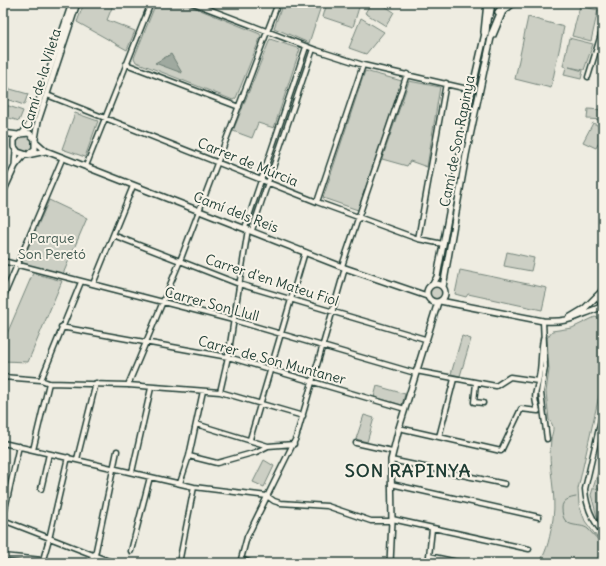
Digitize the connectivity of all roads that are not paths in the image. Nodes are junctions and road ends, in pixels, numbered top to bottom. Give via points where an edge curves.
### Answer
1 (72, 3) edge
2 (77, 3) edge
3 (151, 3) edge
4 (193, 3) edge
5 (278, 3) edge
6 (488, 3) edge
7 (492, 3) edge
8 (505, 3) edge
9 (512, 3) edge
10 (603, 28) edge
11 (267, 31) junction
12 (488, 33) junction
13 (306, 47) junction
14 (313, 49) junction
15 (126, 64) junction
16 (363, 65) junction
17 (407, 74) junction
18 (588, 77) dead end
19 (446, 83) junction
20 (472, 90) junction
21 (47, 95) junction
22 (239, 107) junction
23 (105, 118) junction
24 (24, 133) junction
25 (5, 134) edge
26 (18, 135) junction
27 (36, 141) junction
28 (14, 144) junction
29 (16, 150) junction
30 (46, 151) junction
31 (30, 153) junction
32 (24, 155) junction
33 (63, 157) junction
34 (218, 162) junction
35 (15, 166) junction
36 (86, 166) junction
37 (261, 179) junction
38 (268, 182) junction
39 (4, 185) edge
40 (133, 186) junction
41 (3, 192) edge
42 (317, 202) junction
43 (200, 210) junction
44 (359, 217) junction
45 (248, 229) junction
46 (113, 235) junction
47 (418, 239) junction
48 (443, 244) junction
49 (305, 252) junction
50 (3, 261) edge
51 (180, 261) junction
52 (17, 266) junction
53 (344, 267) junction
54 (81, 282) junction
55 (93, 284) junction
56 (239, 284) junction
57 (433, 284) junction
58 (443, 287) junction
59 (427, 289) junction
60 (602, 291) edge
61 (418, 293) junction
62 (445, 294) junction
63 (427, 296) junction
64 (3, 298) edge
65 (291, 300) junction
66 (431, 301) junction
67 (163, 302) junction
68 (439, 302) junction
69 (449, 302) junction
70 (602, 308) edge
71 (434, 311) junction
72 (333, 312) junction
73 (233, 320) junction
74 (543, 321) junction
75 (563, 322) junction
76 (61, 327) junction
77 (281, 334) junction
78 (544, 335) junction
79 (425, 339) junction
80 (147, 341) junction
81 (322, 347) junction
82 (228, 357) junction
83 (271, 369) junction
84 (415, 372) junction
85 (3, 377) edge
86 (454, 379) junction
87 (41, 380) junction
88 (313, 382) junction
89 (538, 382) junction
90 (49, 383) junction
91 (476, 383) junction
92 (96, 384) junction
93 (128, 385) junction
94 (151, 388) junction
95 (203, 391) junction
96 (220, 392) junction
97 (482, 403) dead end
98 (260, 404) junction
99 (405, 409) junction
100 (603, 411) edge
101 (303, 416) junction
102 (196, 424) junction
103 (399, 428) junction
104 (439, 437) junction
105 (250, 439) junction
106 (547, 439) dead end
107 (3, 443) edge
108 (356, 443) dead end
109 (294, 444) junction
110 (18, 446) junction
111 (268, 446) junction
112 (33, 450) junction
113 (117, 451) dead end
114 (392, 451) junction
115 (49, 454) junction
116 (189, 456) junction
117 (68, 457) junction
118 (77, 459) junction
119 (391, 460) junction
120 (114, 468) junction
121 (132, 472) junction
122 (150, 477) junction
123 (180, 483) junction
124 (391, 484) junction
125 (505, 484) dead end
126 (194, 487) junction
127 (41, 489) dead end
128 (267, 496) junction
129 (539, 516) dead end
130 (3, 519) edge
131 (392, 520) junction
132 (432, 529) junction
133 (603, 533) edge
134 (49, 539) junction
135 (530, 549) dead end
136 (131, 551) dead end
137 (95, 555) junction
138 (3, 556) edge
139 (240, 561) edge
140 (42, 562) edge
141 (87, 563) edge
142 (113, 563) edge
143 (178, 563) edge
144 (251, 563) edge
145 (390, 563) edge
146 (462, 563) edge

1 - 24 street, Camí de la Vileta via 33,119
2 - 21 street, Camí de la Vileta
3 - 15 street
4 - 11 street
5 - 11 street
6 - 12 highway
7 - 12 street, Camí de Son Rapinya
8 - 12 street, Camí de Son Rapinya
9 - 12 highway via 502,11
10 - 18 street
11 - 13 street
11 - 22 street
12 - 20 street, Camí de Son Rapinya
12 - 58 street, Camí de Son Rapinya
13 - 14 street
13 - 37 street
14 - 16 street
14 - 38 street
15 - 22 street
15 - 23 street
16 - 17 street
16 - 42 street
17 - 19 street
17 - 44 street
19 - 20 street
19 - 47 street
20 - 48 street, Camí de Son Rapinya
21 - 23 street, Carrer de Múrcia
21 - 27 street, Camí de la Vileta via 37,126
22 - 34 street
23 - 34 street, Carrer de Múrcia
23 - 36 street
24 - 26 street
24 - 27 street via 31,135
25 - 26 street
25 - 28 street
26 - 28 street
27 - 30 street, Camí dels Reis
27 - 31 street via 35,149
28 - 29 street
29 - 32 street
29 - 35 street
30 - 31 street, Camí dels Reis
30 - 33 street, Camí dels Reis
31 - 32 street
32 - 35 street
33 - 36 street, Camí dels Reis
33 - 52 street
34 - 37 street, Carrer de Múrcia
34 - 43 street
35 - 39 street
36 - 40 street, Camí dels Reis
37 - 38 street, Carrer de Múrcia
37 - 45 street
38 - 42 street, Carrer de Múrcia
38 - 45 street
39 - 41 street
40 - 43 street, Camí dels Reis
40 - 46 street
42 - 44 street, Carrer de Múrcia
43 - 45 street, Camí dels Reis
43 - 51 street
44 - 47 street, Carrer de Múrcia
44 - 53 street
45 - 49 street, Camí dels Reis
45 - 56 street
46 - 51 street, Carrer d'en Mateu Fiol
46 - 55 street
47 - 48 street, Carrer de Múrcia
48 - 57 street, Camí de Son Rapinya via 437,278
49 - 53 street, Camí dels Reis
49 - 65 street
50 - 52 street, Carrer Son Llull
51 - 56 street, Carrer d'en Mateu Fiol
51 - 67 street
52 - 54 street, Carrer Son Llull
52 - 64 street
53 - 61 street, Camí dels Reis
53 - 72 street
54 - 55 street, Carrer Son Llull
54 - 76 street
55 - 67 street, Carrer Son Llull
56 - 65 street, Carrer d'en Mateu Fiol
56 - 73 street
57 - 58 street
57 - 59 street
58 - 62 street
59 - 61 street
59 - 63 street
60 - 70 street via 599,298
60 - 75 street via 584,309
61 - 63 street, Camí dels Reis
62 - 68 street
62 - 69 street
63 - 66 street
65 - 72 street, Carrer d'en Mateu Fiol
65 - 77 street
66 - 68 street
66 - 71 street
67 - 73 street, Carrer Son Llull
67 - 80 street
68 - 69 street
68 - 71 street
69 - 74 street
70 - 75 street
71 - 79 street
72 - 79 street, Carrer d'en Mateu Fiol
72 - 81 street
73 - 77 street, Carrer Son Llull
73 - 82 street
74 - 75 street
74 - 78 street
76 - 80 street, Carrer de Son Muntaner
76 - 87 street
77 - 81 street, Carrer Son Llull
77 - 83 street
78 - 89 street
78 - 106 street via 545,367 541,392
79 - 84 street
80 - 82 street, Carrer de Son Muntaner
80 - 93 street
81 - 84 street, Carrer Son Llull
81 - 88 street
82 - 83 street, Carrer de Son Muntaner
82 - 96 street
83 - 88 street, Carrer de Son Muntaner
83 - 98 street
84 - 86 street, Carrer Son Llull
84 - 99 street
85 - 87 street
86 - 91 street, Carrer Son Llull
86 - 104 street
87 - 90 street
88 - 99 street, Carrer de Son Muntaner
88 - 101 street
89 - 91 street, Carrer Son Llull via 510,378 496,386
89 - 104 street via 534,395 538,411 521,409 501,452
90 - 92 street
90 - 112 street
91 - 97 street via 474,402
92 - 93 street
92 - 118 street
93 - 94 street
94 - 95 street
94 - 121 street
95 - 96 street
95 - 102 street
96 - 98 street
98 - 101 street
98 - 105 street
99 - 103 street
100 - 133 street via 585,489 592,520
101 - 109 street
102 - 105 street
102 - 116 street
103 - 104 street
103 - 114 street
105 - 111 street
107 - 110 street
108 - 114 street
109 - 111 street
109 - 128 street
110 - 112 street
110 - 130 street
111 - 116 street via 217,463
112 - 115 street
113 - 120 street
114 - 119 street
115 - 117 street
115 - 127 street
116 - 123 street
117 - 118 street
117 - 134 street
118 - 120 street
119 - 124 street
119 - 125 street
120 - 121 street
120 - 137 street
121 - 122 street
122 - 123 street
122 - 136 street
123 - 126 street
124 - 129 street
124 - 131 street
126 - 128 street
126 - 143 street
128 - 131 street via 274,502 327,506 371,521
128 - 139 street via 247,537
130 - 134 street
131 - 132 street
131 - 145 street
132 - 135 street
132 - 146 street via 429,556
134 - 137 street
134 - 140 street
137 - 141 street
137 - 142 street
138 - 140 street
139 - 144 street

